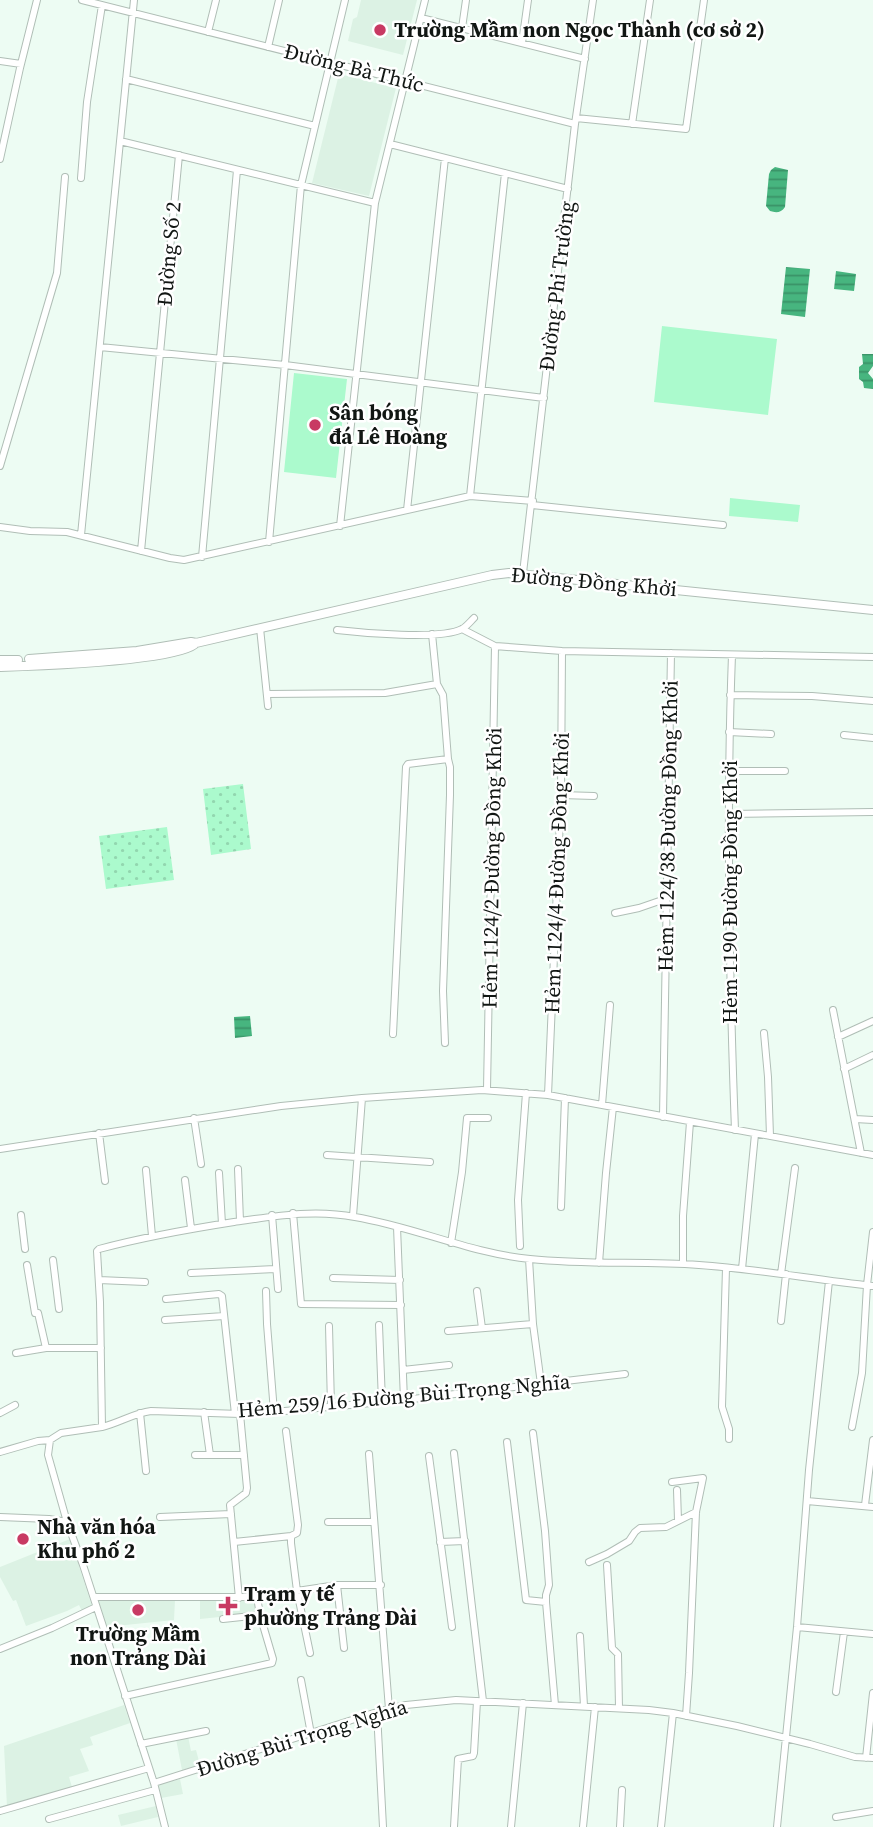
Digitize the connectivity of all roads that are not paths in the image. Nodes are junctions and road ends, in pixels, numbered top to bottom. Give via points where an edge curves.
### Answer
1 (37, 0) edge
2 (82, 0) edge
3 (134, 0) edge
4 (216, 0) edge
5 (279, 0) edge
6 (345, 0) edge
7 (425, 0) edge
8 (466, 0) edge
9 (528, 0) edge
10 (593, 0) edge
11 (650, 0) edge
12 (704, 0) edge
13 (102, 5) junction
14 (133, 13) junction
15 (421, 18) junction
16 (462, 28) junction
17 (208, 32) junction
18 (522, 43) junction
19 (268, 47) junction
20 (585, 59) junction
21 (0, 61) edge
22 (330, 62) junction
23 (21, 64) junction
24 (125, 79) junction
25 (405, 81) junction
26 (576, 121) junction
27 (632, 124) junction
28 (315, 126) junction
29 (120, 141) junction
30 (390, 144) junction
31 (178, 155) junction
32 (445, 158) junction
33 (0, 159) edge
34 (237, 170) junction
35 (505, 173) junction
36 (65, 177) dead end
37 (81, 178) dead end
38 (301, 185) junction
39 (568, 189) junction
40 (375, 203) junction
41 (100, 347) junction
42 (160, 353) junction
43 (220, 359) junction
44 (285, 365) junction
45 (357, 374) junction
46 (421, 382) junction
47 (481, 390) junction
48 (544, 398) junction
49 (0, 466) edge
50 (470, 495) junction
51 (532, 503) junction
52 (407, 510) junction
53 (723, 525) dead end
54 (340, 526) junction
55 (0, 527) edge
56 (81, 535) junction
57 (269, 542) junction
58 (141, 551) junction
59 (202, 557) junction
60 (523, 573) junction
61 (873, 610) edge
62 (474, 618) dead end
63 (260, 628) junction
64 (462, 629) junction
65 (337, 630) dead end
66 (432, 634) junction
67 (197, 643) junction
68 (495, 646) junction
69 (562, 651) junction
70 (671, 653) junction
71 (732, 655) junction
72 (873, 657) edge
73 (15, 658) dead end
74 (31, 658) dead end
75 (0, 660) edge
76 (0, 667) edge
77 (437, 684) junction
78 (267, 694) junction
79 (730, 695) junction
80 (873, 701) edge
81 (268, 706) dead end
82 (729, 732) junction
83 (771, 734) dead end
84 (844, 735) dead end
85 (873, 738) edge
86 (448, 759) junction
87 (729, 771) junction
88 (785, 771) dead end
89 (561, 795) junction
90 (594, 796) dead end
91 (873, 813) edge
92 (729, 814) junction
93 (668, 898) junction
94 (615, 913) dead end
95 (610, 1005) dead end
96 (833, 1010) dead end
97 (873, 1021) edge
98 (764, 1033) dead end
99 (393, 1034) dead end
100 (838, 1037) junction
101 (445, 1043) dead end
102 (873, 1055) edge
103 (844, 1069) junction
104 (487, 1090) junction
105 (526, 1093) junction
106 (548, 1095) junction
107 (362, 1098) junction
108 (565, 1098) junction
109 (602, 1105) junction
110 (613, 1107) junction
111 (663, 1117) junction
112 (194, 1118) junction
113 (488, 1118) dead end
114 (855, 1119) junction
115 (873, 1120) edge
116 (690, 1122) junction
117 (735, 1130) junction
118 (99, 1133) junction
119 (755, 1134) junction
120 (770, 1136) junction
121 (0, 1149) edge
122 (861, 1153) junction
123 (327, 1155) dead end
124 (873, 1155) edge
125 (358, 1156) junction
126 (430, 1162) dead end
127 (201, 1164) dead end
128 (795, 1168) dead end
129 (238, 1169) dead end
130 (146, 1170) dead end
131 (219, 1173) dead end
132 (185, 1180) dead end
133 (106, 1181) dead end
134 (561, 1207) dead end
135 (293, 1213) junction
136 (21, 1215) dead end
137 (272, 1215) junction
138 (353, 1216) junction
139 (240, 1221) junction
140 (222, 1224) junction
141 (397, 1227) junction
142 (191, 1228) junction
143 (873, 1232) edge
144 (152, 1236) junction
145 (451, 1242) junction
146 (520, 1245) dead end
147 (25, 1249) dead end
148 (529, 1259) junction
149 (53, 1260) dead end
150 (599, 1264) junction
151 (683, 1264) junction
152 (27, 1265) dead end
153 (726, 1268) junction
154 (275, 1269) junction
155 (742, 1269) junction
156 (191, 1273) dead end
157 (783, 1274) junction
158 (333, 1278) dead end
159 (99, 1280) junction
160 (400, 1280) junction
161 (829, 1281) junction
162 (145, 1282) dead end
163 (870, 1285) edge
164 (278, 1289) dead end
165 (266, 1291) dead end
166 (477, 1291) dead end
167 (166, 1298) dead end
168 (401, 1305) junction
169 (59, 1309) dead end
170 (224, 1316) junction
171 (165, 1320) dead end
172 (781, 1321) dead end
173 (533, 1324) junction
174 (379, 1325) dead end
175 (329, 1326) dead end
176 (482, 1328) junction
177 (448, 1331) dead end
178 (46, 1348) junction
179 (101, 1349) junction
180 (16, 1353) dead end
181 (449, 1365) dead end
182 (404, 1370) junction
183 (625, 1374) dead end
184 (541, 1384) junction
185 (404, 1399) junction
186 (382, 1402) junction
187 (15, 1405) dead end
188 (331, 1406) junction
189 (204, 1412) junction
190 (274, 1412) junction
191 (0, 1413) edge
192 (140, 1413) junction
193 (237, 1414) junction
194 (102, 1427) junction
195 (852, 1427) dead end
196 (286, 1431) dead end
197 (533, 1433) dead end
198 (729, 1439) dead end
199 (50, 1440) junction
200 (873, 1440) edge
201 (507, 1442) dead end
202 (0, 1452) edge
203 (454, 1453) dead end
204 (369, 1454) dead end
205 (195, 1455) dead end
206 (210, 1455) junction
207 (244, 1455) junction
208 (429, 1456) dead end
209 (146, 1471) dead end
210 (672, 1482) dead end
211 (677, 1490) dead end
212 (807, 1501) junction
213 (869, 1506) edge
214 (696, 1512) junction
215 (231, 1514) junction
216 (0, 1517) edge
217 (160, 1517) dead end
218 (678, 1520) junction
219 (67, 1522) junction
220 (328, 1522) dead end
221 (374, 1522) junction
222 (291, 1536) junction
223 (465, 1541) junction
224 (234, 1542) junction
225 (439, 1542) junction
226 (589, 1562) dead end
227 (607, 1566) dead end
228 (337, 1585) junction
229 (381, 1585) junction
230 (297, 1591) junction
231 (94, 1597) junction
232 (257, 1597) junction
233 (239, 1598) junction
234 (546, 1602) junction
235 (96, 1607) junction
236 (261, 1615) junction
237 (223, 1619) dead end
238 (452, 1627) dead end
239 (797, 1627) junction
240 (844, 1632) junction
241 (873, 1634) edge
242 (580, 1636) dead end
243 (344, 1648) dead end
244 (0, 1649) edge
245 (310, 1653) dead end
246 (301, 1680) dead end
247 (836, 1692) dead end
248 (873, 1693) edge
249 (125, 1696) junction
250 (480, 1701) junction
251 (523, 1703) junction
252 (555, 1704) junction
253 (584, 1706) junction
254 (595, 1707) junction
255 (619, 1708) junction
256 (389, 1709) junction
257 (377, 1712) junction
258 (673, 1713) junction
259 (686, 1716) junction
260 (206, 1731) dead end
261 (310, 1734) junction
262 (786, 1739) junction
263 (141, 1744) junction
264 (869, 1758) edge
265 (149, 1768) junction
266 (155, 1786) junction
267 (622, 1790) dead end
268 (0, 1811) edge
269 (873, 1811) edge
270 (836, 1817) dead end
271 (49, 1819) dead end
272 (164, 1826) edge
273 (154, 1827) edge
274 (383, 1827) edge
275 (454, 1827) edge
276 (511, 1827) edge
277 (583, 1827) edge
278 (620, 1827) edge
279 (661, 1827) edge
280 (777, 1827) edge

1 - 23 street
2 - 13 street, Đường Bà Thức
3 - 14 street
4 - 17 street
5 - 19 street
6 - 22 street
7 - 15 street
8 - 16 street
9 - 18 street
10 - 20 street, Đường Phi Trường
11 - 27 street
12 - 27 street, Đường Bà Thức via 686,129
13 - 14 street, Đường Bà Thức
13 - 37 street
14 - 17 street, Đường Bà Thức
14 - 24 street
15 - 16 street
15 - 25 street
16 - 18 street
17 - 19 street, Đường Bà Thức
18 - 20 street
19 - 22 street, Đường Bà Thức
20 - 26 street, Đường Phi Trường
21 - 23 street
22 - 25 street, Đường Bà Thức
22 - 28 street
23 - 33 street
24 - 28 street
24 - 29 street
25 - 26 street, Đường Bà Thức
25 - 30 street
26 - 27 street, Đường Bà Thức
26 - 39 street, Đường Phi Trường
28 - 38 street
29 - 31 street
29 - 41 street
30 - 32 street
30 - 40 street
31 - 34 street
31 - 42 street, Đường Số 2
32 - 35 street
32 - 46 street
34 - 38 street
34 - 43 street
35 - 39 street
35 - 47 street
36 - 49 street via 57,273
38 - 40 street
38 - 44 street
39 - 48 street, Đường Phi Trường
40 - 45 street
41 - 42 street
41 - 56 street
42 - 43 street
42 - 58 street, Đường Số 2
43 - 44 street
43 - 59 street
44 - 45 street
44 - 57 street
45 - 46 street
45 - 54 street
46 - 47 street
46 - 52 street
47 - 48 street
47 - 50 street
48 - 51 street, Đường Phi Trường
50 - 51 street
50 - 52 street
51 - 53 street
51 - 60 street, Đường Phi Trường
52 - 54 street
54 - 57 street
55 - 56 street
56 - 58 street
57 - 59 street
58 - 59 street via 179,559
60 - 61 main road, Đường Đồng Khởi
60 - 63 main road, Đường Đồng Khởi via 492,575
62 - 64 street
63 - 67 main road, Đường Đồng Khởi
63 - 78 street
64 - 66 street
64 - 68 street
65 - 66 street
66 - 77 street
67 - 74 main road, Đường Đồng Khởi
67 - 76 main road, Đường Đồng Khởi via 147,656
68 - 69 street
68 - 104 street, Hẻm 1124/2 Đường Đồng Khởi
69 - 70 street
69 - 89 street, Hẻm 1124/4 Đường Đồng Khởi
70 - 71 street
70 - 93 street, Hẻm 1124/38 Đường Đồng Khởi
71 - 72 street
71 - 79 street, Hẻm 1190 Đường Đồng Khởi
73 - 75 main road
77 - 78 street via 385,693
77 - 86 street via 443,695
78 - 81 street
79 - 80 street
79 - 82 street, Hẻm 1190 Đường Đồng Khởi
82 - 83 street
82 - 87 street, Hẻm 1190 Đường Đồng Khởi
84 - 85 street
86 - 99 street via 406,767
86 - 101 street
87 - 88 street
87 - 92 street, Hẻm 1190 Đường Đồng Khởi
89 - 90 street
89 - 106 street, Hẻm 1124/4 Đường Đồng Khởi
91 - 92 street
92 - 117 street, Hẻm 1190 Đường Đồng Khởi
93 - 94 street
93 - 111 street, Hẻm 1124/38 Đường Đồng Khởi
95 - 109 street
96 - 100 street
97 - 100 street
98 - 120 street
100 - 103 street
102 - 103 street
103 - 114 street
104 - 105 street
104 - 107 street
105 - 106 street
105 - 146 street
106 - 108 street
107 - 112 street
107 - 125 street
108 - 109 street
108 - 134 street
109 - 110 street
110 - 111 street
110 - 150 street
111 - 116 street
112 - 118 street
112 - 127 street
113 - 145 street via 467,1118
114 - 115 street
114 - 122 street
116 - 117 street
116 - 151 street
117 - 119 street
118 - 121 street
118 - 133 street
119 - 120 street
119 - 155 street
120 - 122 street
122 - 124 street
123 - 125 street
125 - 126 street
125 - 138 street
128 - 157 street
129 - 139 street
130 - 144 street
131 - 140 street
132 - 142 street
135 - 137 street
135 - 138 street
135 - 168 street via 300,1304
136 - 147 street
137 - 139 street
137 - 154 street
138 - 141 street
139 - 140 street
140 - 142 street
141 - 145 street
141 - 160 street
142 - 144 street
143 - 163 street
144 - 159 street via 99,1249
145 - 148 street
148 - 150 street
148 - 173 street
149 - 169 street
150 - 151 street
151 - 153 street
152 - 178 street
153 - 155 street
153 - 198 street via 722,1407
154 - 156 street
154 - 164 street
155 - 157 street
157 - 161 street
157 - 172 street
158 - 160 street
159 - 162 street
159 - 179 street
160 - 168 street
161 - 163 street
161 - 212 street
163 - 195 street
165 - 190 street
166 - 176 street
167 - 170 street via 219,1294
168 - 182 street
170 - 171 street
170 - 193 street
173 - 176 street
173 - 184 street
174 - 186 street
175 - 188 street
176 - 177 street
178 - 179 street
178 - 180 street
179 - 194 street
181 - 182 street
182 - 185 street
183 - 184 street, Hẻm 259/16 Đường Bùi Trọng Nghĩa
184 - 185 street, Hẻm 259/16 Đường Bùi Trọng Nghĩa
185 - 186 street, Hẻm 259/16 Đường Bùi Trọng Nghĩa
186 - 188 street, Hẻm 259/16 Đường Bùi Trọng Nghĩa
187 - 191 street
188 - 190 street, Hẻm 259/16 Đường Bùi Trọng Nghĩa
189 - 192 street, Hẻm 259/16 Đường Bùi Trọng Nghĩa
189 - 193 street, Hẻm 259/16 Đường Bùi Trọng Nghĩa
189 - 206 street
190 - 193 street, Hẻm 259/16 Đường Bùi Trọng Nghĩa
192 - 194 street, Hẻm 259/16 Đường Bùi Trọng Nghĩa
192 - 209 street
193 - 207 street
194 - 199 street, Hẻm 259/16 Đường Bùi Trọng Nghĩa via 61,1433
196 - 222 street via 298,1525 297,1534
197 - 234 street via 545,1531
199 - 202 street, Hẻm 259/16 Đường Bùi Trọng Nghĩa
199 - 219 street via 48,1455
200 - 213 street
201 - 234 street via 526,1600
203 - 223 street
204 - 221 street
205 - 206 street
206 - 207 street
207 - 215 street via 246,1493 230,1505
208 - 225 street
210 - 214 street via 703,1478
211 - 218 street
212 - 213 street
212 - 239 street
214 - 218 street
214 - 259 street
215 - 217 street
215 - 224 street
216 - 219 street
218 - 226 street via 666,1527 640,1528 629,1541
219 - 231 street
220 - 221 street
221 - 229 street
222 - 224 street
222 - 230 street
223 - 225 street
223 - 250 street
224 - 233 street
225 - 238 street
227 - 255 street via 611,1648 618,1654
228 - 229 street
228 - 230 street
228 - 243 street
229 - 256 street
230 - 232 street
230 - 245 street
231 - 233 street
231 - 235 street
232 - 233 street
232 - 236 street
234 - 252 street
235 - 244 street
235 - 249 street
236 - 237 street
236 - 249 street via 272,1663
239 - 240 street
239 - 262 street
240 - 241 street
240 - 247 street
242 - 253 street
246 - 261 street
248 - 264 street
249 - 263 street
250 - 251 street, Đường Bùi Trọng Nghĩa
250 - 256 street, Đường Bùi Trọng Nghĩa
250 - 275 street via 473,1756 458,1759
251 - 252 street, Đường Bùi Trọng Nghĩa
251 - 276 street
252 - 253 street, Đường Bùi Trọng Nghĩa
253 - 254 street, Đường Bùi Trọng Nghĩa
254 - 255 street, Đường Bùi Trọng Nghĩa
254 - 277 street
255 - 258 street, Đường Bùi Trọng Nghĩa
256 - 257 street, Đường Bùi Trọng Nghĩa
257 - 261 street, Đường Bùi Trọng Nghĩa
257 - 274 street
258 - 259 street, Đường Bùi Trọng Nghĩa
258 - 279 street
259 - 262 street, Đường Bùi Trọng Nghĩa
260 - 263 street
261 - 266 street, Đường Bùi Trọng Nghĩa
262 - 264 street, Đường Bùi Trọng Nghĩa
262 - 280 street
263 - 265 street
265 - 266 street
265 - 268 street
266 - 271 street, Đường Bùi Trọng Nghĩa
266 - 272 street
267 - 278 street
269 - 270 street
272 - 273 street

